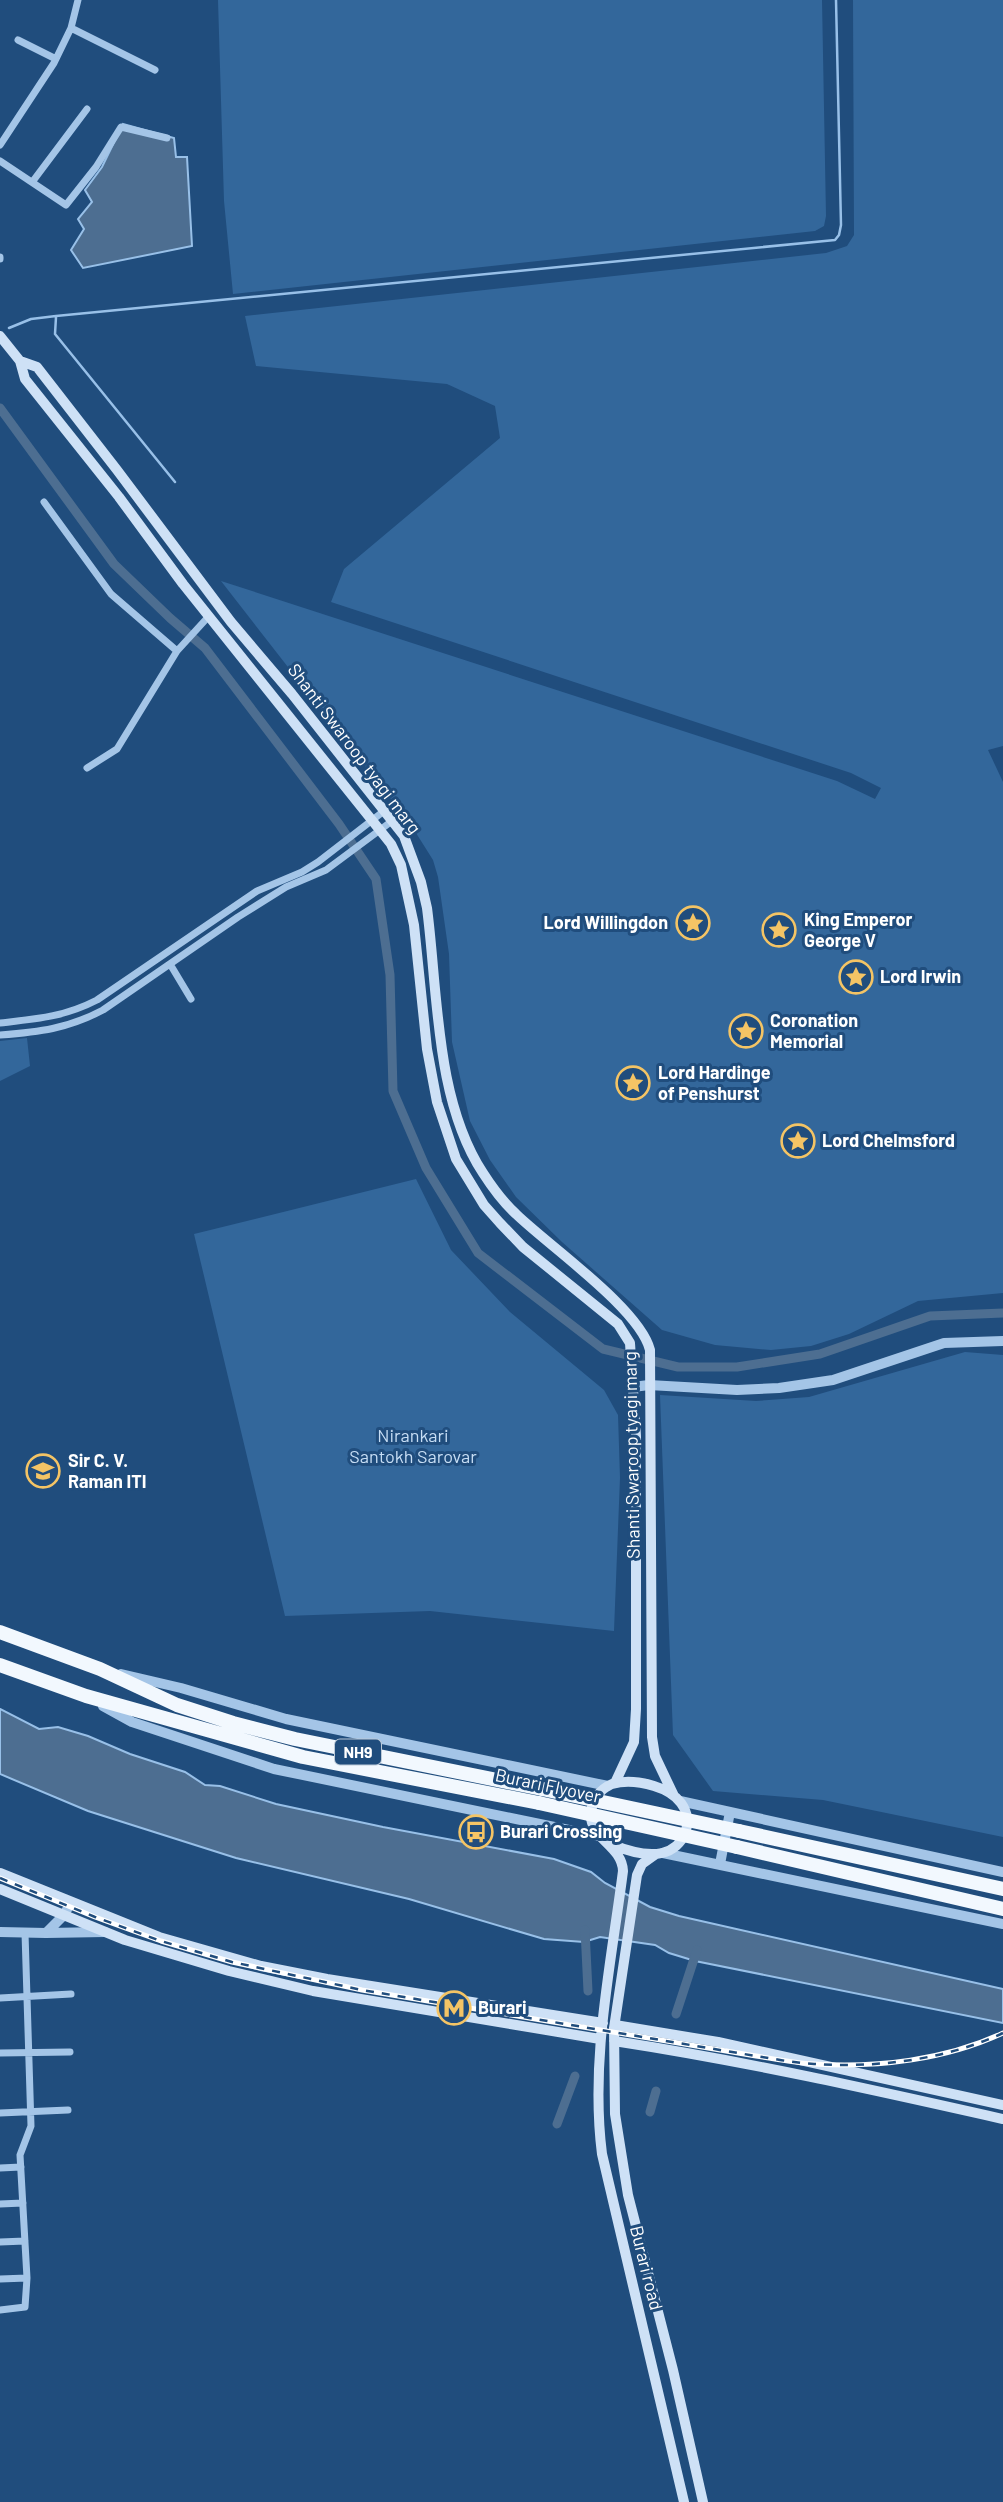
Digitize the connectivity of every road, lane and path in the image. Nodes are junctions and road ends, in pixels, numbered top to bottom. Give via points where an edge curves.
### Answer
1 (78, 0) edge
2 (71, 28) junction
3 (18, 40) dead end
4 (56, 59) junction
5 (155, 70) dead end
6 (87, 109) dead end
7 (167, 138) dead end
8 (0, 145) edge
9 (0, 161) edge
10 (33, 181) junction
11 (0, 336) edge
12 (20, 361) junction
13 (44, 502) dead end
14 (194, 574) junction
15 (183, 583) junction
16 (206, 619) junction
17 (231, 622) junction
18 (220, 630) junction
19 (177, 650) junction
20 (87, 768) dead end
21 (384, 811) junction
22 (373, 820) junction
23 (392, 821) junction
24 (381, 830) junction
25 (302, 876) junction
26 (232, 907) junction
27 (238, 917) junction
28 (168, 951) junction
29 (173, 962) junction
30 (191, 999) dead end
31 (55, 1016) junction
32 (0, 1023) edge
33 (58, 1028) junction
34 (0, 1035) edge
35 (1003, 1340) edge
36 (632, 1382) junction
37 (649, 1382) junction
38 (636, 1490) junction
39 (650, 1491) junction
40 (0, 1632) edge
41 (0, 1665) edge
42 (100, 1669) junction
43 (86, 1696) junction
44 (175, 1712) junction
45 (612, 1785) junction
46 (677, 1799) junction
47 (730, 1812) junction
48 (598, 1836) junction
49 (610, 1844) junction
50 (660, 1853) junction
51 (720, 1864) junction
52 (1003, 1872) edge
53 (0, 1873) edge
54 (0, 1889) edge
55 (1003, 1889) edge
56 (71, 1903) junction
57 (1003, 1909) edge
58 (63, 1916) junction
59 (1003, 1923) edge
60 (104, 1932) junction
61 (0, 1933) edge
62 (24, 1933) junction
63 (46, 1933) junction
64 (71, 1994) dead end
65 (27, 1996) junction
66 (0, 1997) edge
67 (609, 2024) junction
68 (600, 2039) junction
69 (614, 2041) junction
70 (70, 2052) dead end
71 (0, 2053) edge
72 (27, 2053) junction
73 (1003, 2105) edge
74 (68, 2110) dead end
75 (30, 2112) junction
76 (0, 2113) edge
77 (1003, 2119) edge
78 (21, 2167) junction
79 (0, 2168) edge
80 (23, 2203) junction
81 (0, 2204) edge
82 (25, 2241) junction
83 (0, 2242) edge
84 (27, 2278) junction
85 (0, 2280) edge
86 (0, 2310) edge
87 (684, 2502) edge
88 (703, 2502) edge

1 - 2 street
2 - 4 street
2 - 5 street
3 - 4 street
4 - 8 street
6 - 10 street
7 - 10 street via 121,127 66,205
9 - 10 street
11 - 12 main road, Shanti Swaroop tyagi marg
12 - 14 main road, Shanti Swaroop tyagi marg via 37,367
12 - 15 main road, Shanti Swaroop tyagi marg via 25,379
13 - 19 street via 111,594
14 - 15 main road
14 - 17 main road, Shanti Swaroop tyagi marg
15 - 16 main road, Shanti Swaroop tyagi marg
16 - 18 main road, Shanti Swaroop tyagi marg
16 - 19 street
17 - 18 main road
17 - 21 main road, Shanti Swaroop tyagi marg
18 - 22 main road, Shanti Swaroop tyagi marg
19 - 20 street via 117,748
21 - 22 street
21 - 23 main road, Shanti Swaroop tyagi marg
22 - 24 main road, Shanti Swaroop tyagi marg
22 - 25 street
23 - 24 street
23 - 37 main road, Shanti Swaroop tyagi marg via 404,836 427,908 445,1073 464,1135 482,1172 515,1213 612,1298 641,1330 650,1350
24 - 25 street via 326,870
24 - 36 main road, Shanti Swaroop tyagi marg via 401,865 414,925 427,1049 437,1101 456,1158 484,1205 523,1247 618,1324 629,1343
25 - 26 street via 257,891
25 - 27 street
26 - 27 street
26 - 28 street
27 - 29 street
28 - 29 street
28 - 31 street via 97,1000
29 - 30 street
29 - 33 street via 103,1010
31 - 32 street
31 - 33 street
33 - 34 street
35 - 37 street via 944,1343 833,1380 779,1388 737,1391
36 - 37 street
36 - 38 main road, Shanti Swaroop tyagi marg
37 - 39 main road, Shanti Swaroop tyagi marg
38 - 39 street
38 - 45 main road, Shanti Swaroop tyagi marg via 635,1742
39 - 46 main road, Shanti Swaroop tyagi marg via 652,1737 655,1756
40 - 42 highway, NH9
41 - 43 highway, Burari Flyover
42 - 44 highway, Burari Flyover / NH9
42 - 45 street via 286,1719
43 - 44 highway, Burari Flyover
43 - 48 street via 132,1722 274,1769
44 - 55 highway, Burari Flyover / NH9, bridge
44 - 57 highway, Burari Flyover, bridge via 303,1757 539,1803
45 - 46 main road via 646,1783
45 - 48 main road via 596,1797 591,1813
46 - 47 street
46 - 50 main road via 688,1821 686,1832 673,1849
47 - 51 street
47 - 52 street
48 - 49 main road
49 - 50 main road
49 - 67 main road via 621,1858 623,1871
50 - 51 street
50 - 67 main road via 642,1864 637,1875 622,1979
51 - 59 street
53 - 56 main road
54 - 58 main road
56 - 58 street
56 - 67 main road via 159,1937 261,1966
58 - 60 main road
58 - 63 street
60 - 63 street
60 - 68 main road via 229,1972 313,1991
61 - 62 street
62 - 63 street
62 - 65 street
64 - 65 street
65 - 66 street
65 - 72 street
67 - 68 main road, Burari road
67 - 69 main road, Burari road
67 - 73 main road via 718,2042
68 - 87 main road, Burari road via 597,2099 606,2177
69 - 77 main road via 844,2083
69 - 88 main road, Burari road via 615,2114 628,2195
70 - 72 street
71 - 72 street
72 - 75 street
74 - 75 street
75 - 76 street
75 - 78 street via 31,2126 20,2150
78 - 79 street
78 - 80 street
80 - 81 street
80 - 82 street
82 - 83 street
82 - 84 street
84 - 85 street
84 - 86 street via 27,2305

